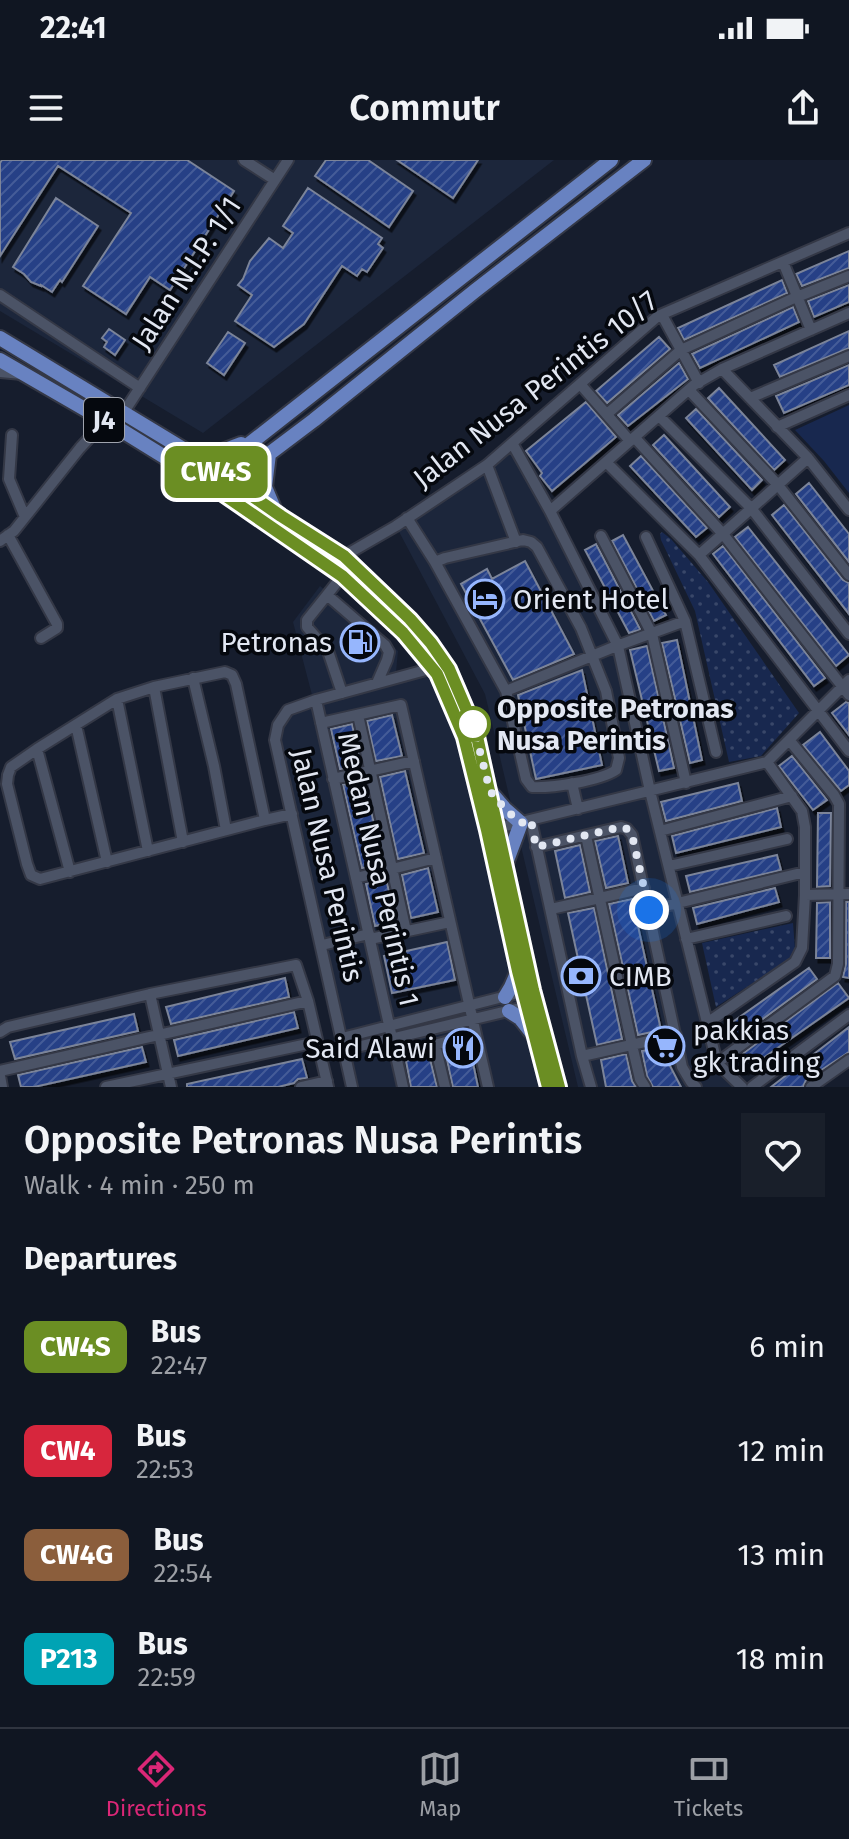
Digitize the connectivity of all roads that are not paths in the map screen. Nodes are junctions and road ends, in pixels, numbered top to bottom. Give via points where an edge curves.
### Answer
1 (244, 160) edge
2 (288, 160) edge
3 (611, 160) edge
4 (644, 160) edge
5 (275, 180) junction
6 (849, 233) edge
7 (783, 262) junction
8 (849, 276) edge
9 (0, 295) edge
10 (798, 297) junction
11 (849, 313) edge
12 (662, 315) junction
13 (811, 330) junction
14 (0, 338) edge
15 (681, 350) junction
16 (849, 356) edge
17 (0, 360) edge
18 (722, 369) junction
19 (0, 372) edge
20 (24, 374) junction
21 (699, 383) junction
22 (580, 384) junction
23 (140, 388) junction
24 (689, 390) junction
25 (849, 395) edge
26 (750, 398) junction
27 (124, 412) junction
28 (607, 414) junction
29 (659, 416) junction
30 (105, 421) junction
31 (777, 427) junction
32 (12, 435) dead end
33 (257, 438) junction
34 (632, 440) junction
35 (512, 443) junction
36 (187, 451) junction
37 (269, 454) junction
38 (808, 458) junction
39 (606, 462) junction
40 (487, 465) junction
41 (212, 477) junction
42 (233, 481) junction
43 (778, 485) junction
44 (223, 493) junction
45 (751, 508) junction
46 (849, 510) edge
47 (550, 511) junction
48 (275, 512) junction
49 (25, 517) junction
50 (407, 518) junction
51 (723, 534) junction
52 (601, 536) dead end
53 (646, 537) dead end
54 (4, 538) edge
55 (519, 541) junction
56 (699, 555) junction
57 (344, 556) junction
58 (435, 562) junction
59 (849, 575) edge
60 (342, 576) junction
61 (327, 595) junction
62 (685, 621) junction
63 (652, 634) junction
64 (849, 634) edge
65 (41, 638) dead end
66 (618, 646) junction
67 (593, 657) junction
68 (433, 668) junction
69 (193, 678) junction
70 (377, 683) junction
71 (154, 687) junction
72 (847, 687) edge
73 (506, 691) junction
74 (342, 693) junction
75 (117, 699) junction
76 (316, 700) junction
77 (818, 713) junction
78 (358, 715) junction
79 (321, 723) junction
80 (76, 725) junction
81 (790, 741) junction
82 (37, 749) junction
83 (849, 751) edge
84 (716, 752) dead end
85 (414, 761) junction
86 (767, 762) junction
87 (370, 771) junction
88 (333, 779) junction
89 (572, 783) junction
90 (686, 783) junction
91 (490, 791) junction
92 (650, 791) junction
93 (792, 796) junction
94 (578, 809) junction
95 (292, 814) junction
96 (265, 820) junction
97 (526, 821) junction
98 (493, 829) junction
99 (226, 830) junction
100 (660, 831) junction
101 (586, 836) junction
102 (787, 839) dead end
103 (183, 842) junction
104 (536, 847) junction
105 (148, 851) junction
106 (436, 858) junction
107 (107, 862) junction
108 (506, 865) junction
109 (669, 866) junction
110 (392, 869) junction
111 (70, 872) junction
112 (805, 872) junction
113 (356, 878) junction
114 (644, 888) junction
115 (844, 894) edge
116 (805, 895) junction
117 (599, 898) junction
118 (678, 903) junction
119 (551, 909) junction
120 (649, 910) junction
121 (786, 916) dead end
122 (450, 922) junction
123 (406, 931) junction
124 (369, 937) junction
125 (686, 939) junction
126 (322, 945) junction
127 (518, 971) junction
128 (150, 994) junction
129 (530, 998) junction
130 (308, 1001) junction
131 (507, 1004) junction
132 (469, 1006) junction
133 (849, 1015) edge
134 (472, 1020) junction
135 (707, 1023) junction
136 (389, 1026) junction
137 (0, 1032) edge
138 (476, 1034) junction
139 (534, 1035) junction
140 (676, 1035) junction
141 (160, 1036) junction
142 (342, 1038) junction
143 (392, 1039) junction
144 (317, 1042) junction
145 (435, 1045) junction
146 (632, 1045) junction
147 (344, 1050) junction
148 (396, 1055) junction
149 (582, 1056) junction
150 (849, 1060) edge
151 (717, 1063) junction
152 (168, 1073) junction
153 (0, 1074) edge
154 (327, 1084) edge
155 (2, 1087) edge
156 (106, 1087) edge
157 (171, 1087) edge
158 (301, 1087) edge
159 (352, 1087) edge
160 (403, 1087) edge
161 (445, 1087) edge
162 (488, 1087) edge
163 (548, 1087) edge
164 (559, 1087) edge
165 (591, 1087) edge
166 (645, 1087) edge
167 (696, 1087) edge
168 (742, 1087) edge
169 (752, 1087) edge
170 (811, 1087) edge

1 - 5 street
2 - 5 street, Jalan N.I.P. 1/1
3 - 33 main road
4 - 37 main road
5 - 23 street, Jalan N.I.P. 1/1
6 - 7 street, Jalan Nusa Perintis 10/7
7 - 10 street
7 - 12 street, Jalan Nusa Perintis 10/7
8 - 10 street
9 - 23 street
10 - 13 street
10 - 15 street
11 - 13 street
12 - 15 street
12 - 22 street, Jalan Nusa Perintis 10/7
13 - 18 street
14 - 27 main road, J4
15 - 21 street
15 - 28 street
16 - 26 street
17 - 20 main road, J4
18 - 21 street
18 - 26 street
19 - 20 street
20 - 30 main road, J4
21 - 24 street
22 - 28 street
22 - 35 street, Jalan Nusa Perintis 10/7
23 - 27 street, Jalan N.I.P. 1/1
24 - 29 street
24 - 43 street
25 - 31 street
26 - 31 street
27 - 36 main road, J4
28 - 34 street
29 - 34 street
29 - 45 street
30 - 41 main road, J4
30 - 49 street
31 - 38 street
32 - 49 street via 9,479
33 - 36 main road via 220,452
33 - 41 main road
34 - 39 street
34 - 51 street
35 - 40 street, Jalan Nusa Perintis 10/7
35 - 47 street
36 - 41 main road, J4
37 - 42 main road
37 - 48 main road via 265,487
38 - 43 street
38 - 46 street
39 - 47 street
39 - 56 street
40 - 50 street, Jalan Nusa Perintis 10/7
40 - 55 street
41 - 42 main road, J4
41 - 44 main road, J4
42 - 44 main road
42 - 48 main road, J4
43 - 45 street
43 - 59 street
44 - 60 main road, J4
45 - 51 street
45 - 64 street
47 - 66 street
48 - 57 main road, J4
49 - 54 street
50 - 57 street, Jalan Nusa Perintis 10/7
50 - 58 street
51 - 56 street
51 - 72 street
52 - 63 street
53 - 62 street
54 - 65 street via 57,624
55 - 58 street
55 - 67 street via 537,547
56 - 77 street
57 - 91 main road, J4 via 410,619 449,669 476,732
58 - 73 street
60 - 61 street
60 - 68 main road, J4
61 - 70 street via 389,652
61 - 74 street via 307,627 328,651
62 - 63 street
62 - 84 street
63 - 66 street
63 - 90 street
66 - 67 street
66 - 92 street
67 - 73 street
67 - 89 street via 606,691 619,758 616,770 607,776
68 - 70 street, Jalan Nusa Perintis
68 - 98 main road, J4 via 464,737
69 - 71 street
69 - 96 street via 232,675
69 - 99 street
70 - 74 street, Jalan Nusa Perintis
71 - 75 street
71 - 103 street
72 - 77 street
73 - 89 street via 526,779 532,787 543,788
74 - 76 street, Jalan Nusa Perintis
75 - 80 street
75 - 105 street
76 - 79 street, Medan Nusa Perintis 1
76 - 95 street, Jalan Nusa Perintis via 288,710 278,725 275,740
77 - 81 street
77 - 83 street
78 - 79 street
78 - 85 street via 401,705
78 - 87 street
79 - 88 street, Medan Nusa Perintis 1
80 - 82 street
80 - 107 street
81 - 86 street
81 - 115 street via 839,804
82 - 111 street
82 - 111 street via 11,767 7,784 27,864 31,875 40,879
85 - 87 street
85 - 106 street
86 - 90 street
86 - 93 street
87 - 88 street
87 - 110 street
88 - 113 street, Medan Nusa Perintis 1
89 - 94 street
90 - 92 street
91 - 97 main road via 505,809
91 - 98 main road, J4
92 - 94 street
92 - 100 street
93 - 100 street
93 - 112 street via 805,827
94 - 97 street
95 - 96 street
95 - 126 street, Jalan Nusa Perintis
96 - 99 street
97 - 98 street
97 - 104 street
97 - 108 main road
98 - 108 main road, J4
98 - 127 main road, J4
99 - 103 street
100 - 109 street
101 - 104 street
101 - 114 street via 627,829
101 - 117 street
102 - 109 street
103 - 105 street
104 - 119 street
105 - 107 street
106 - 110 street
106 - 122 street
107 - 111 street
108 - 129 main road, J4
109 - 118 street
110 - 113 street
110 - 123 street
112 - 116 street
112 - 118 street
113 - 124 street, Medan Nusa Perintis 1
114 - 117 street
114 - 120 street
115 - 116 street
115 - 151 street via 835,976
116 - 135 street via 802,948 795,962
117 - 119 street
117 - 146 street
118 - 120 street
118 - 125 street
119 - 149 street
120 - 140 street
121 - 125 street
122 - 123 street
122 - 132 street
123 - 124 street
124 - 126 street
124 - 136 street, Medan Nusa Perintis 1
125 - 135 street
126 - 142 street, Jalan Nusa Perintis
127 - 129 main road, J4
127 - 131 main road
128 - 130 street via 296,965
128 - 137 street
128 - 141 street
129 - 131 street
129 - 139 main road, J4
129 - 164 main road, J4
130 - 141 street
130 - 144 street
131 - 132 street
131 - 134 street
131 - 139 main road
132 - 134 street
132 - 136 street
133 - 169 street
134 - 138 street
134 - 143 street
135 - 151 street
136 - 142 street
136 - 143 street, Medan Nusa Perintis 1
138 - 145 street
138 - 162 street
139 - 163 main road, J4
140 - 146 street
140 - 167 street via 682,1067
141 - 152 street
141 - 153 street
142 - 147 street, Jalan Nusa Perintis
143 - 147 street
143 - 148 street, Medan Nusa Perintis 1
144 - 152 street
144 - 154 street
145 - 148 street
145 - 161 street
146 - 149 street
146 - 166 street
147 - 159 street, Jalan Nusa Perintis
148 - 160 street, Medan Nusa Perintis 1
149 - 165 street
150 - 170 street
151 - 168 street
152 - 156 street
152 - 157 street
153 - 155 street
154 - 158 street

